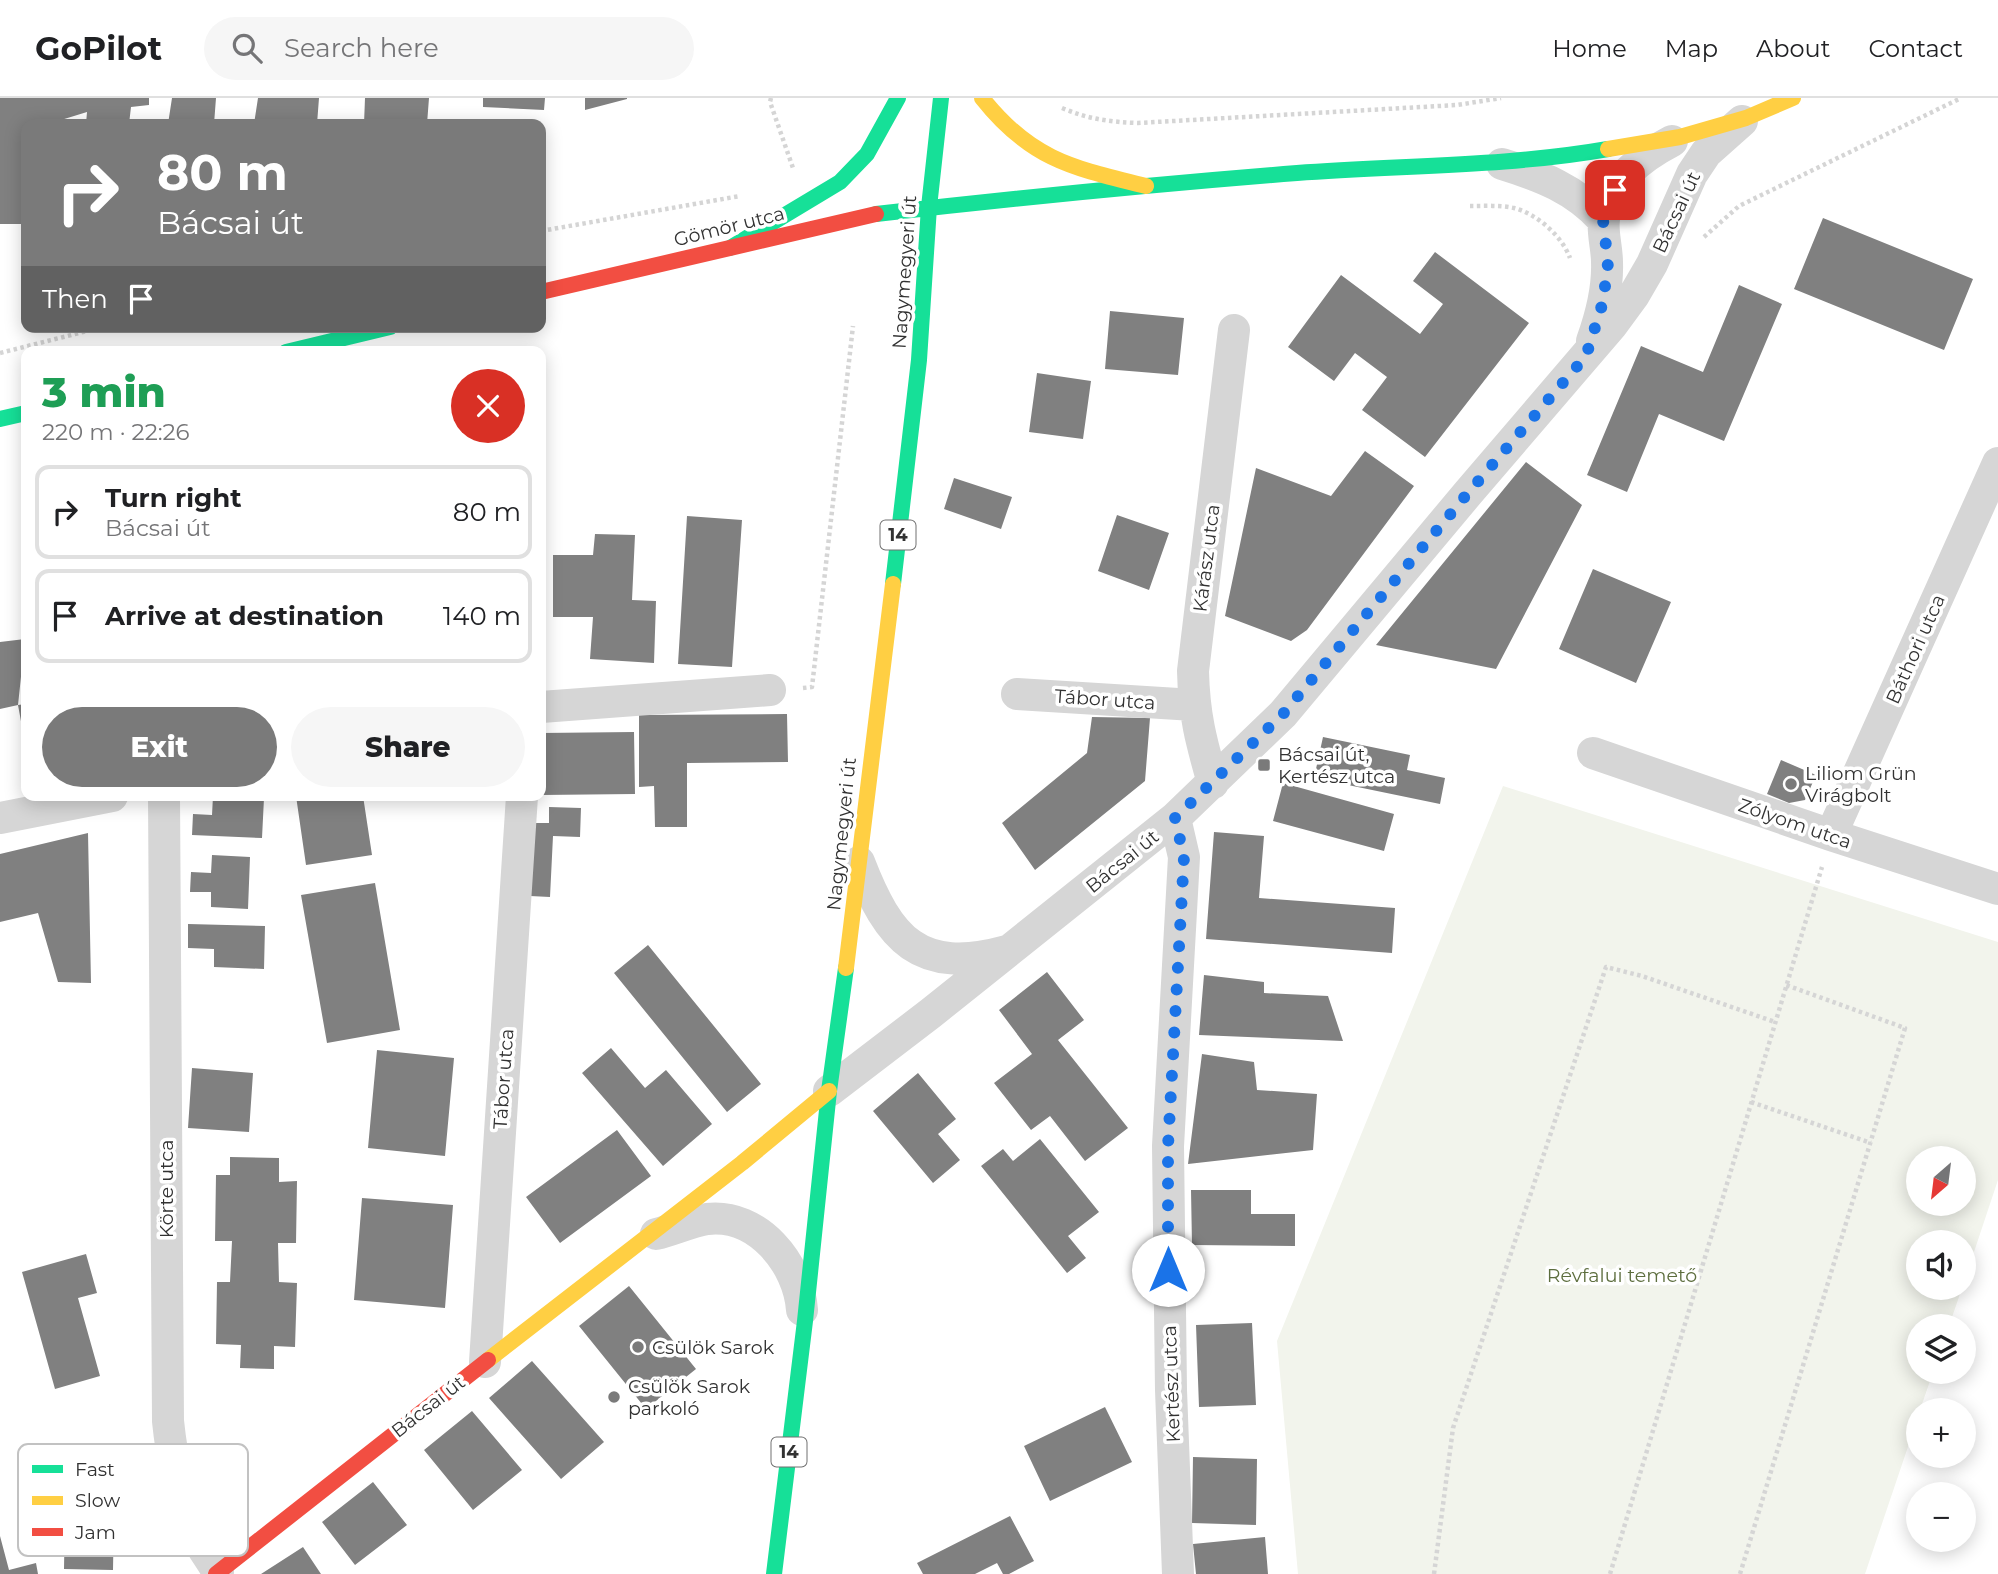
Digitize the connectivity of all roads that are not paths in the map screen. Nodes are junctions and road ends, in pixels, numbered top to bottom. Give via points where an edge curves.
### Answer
1 (898, 98) edge
2 (942, 98) edge
3 (982, 98) edge
4 (1793, 98) edge
5 (1746, 118) junction
6 (1680, 137) junction
7 (1497, 162) junction
8 (1146, 186) junction
9 (929, 207) junction
10 (1603, 220) junction
11 (730, 248) junction
12 (546, 291) edge
13 (1234, 330) dead end
14 (365, 333) edge
15 (311, 346) edge
16 (1586, 356) junction
17 (21, 414) edge
18 (0, 419) edge
19 (1998, 463) edge
20 (770, 690) dead end
21 (1017, 694) dead end
22 (1194, 705) junction
23 (546, 707) edge
24 (1592, 753) dead end
25 (1213, 783) junction
26 (87, 801) edge
27 (164, 801) edge
28 (522, 801) edge
29 (0, 818) edge
30 (1175, 818) junction
31 (1831, 835) junction
32 (859, 863) junction
33 (1998, 889) edge
34 (1011, 949) junction
35 (829, 1091) junction
36 (641, 1239) junction
37 (804, 1331) junction
38 (485, 1362) junction
39 (170, 1444) edge
40 (248, 1549) edge
41 (207, 1556) edge
42 (239, 1556) edge
43 (217, 1573) edge
44 (774, 1574) edge
45 (1178, 1574) edge

1 - 11 main road via 867,153 840,182
2 - 9 main road, Nagymegyeri út / 14
3 - 8 main road via 1019,138 1044,154 1074,168
4 - 5 main road, Bácsai út
5 - 6 main road, Gömör utca
5 - 16 street, Bácsai út via 1706,153 1634,295
6 - 7 main road, Gömör utca via 1574,156
6 - 10 street, Bácsai út via 1625,176
7 - 8 main road, Gömör utca
7 - 10 street via 1560,185 1584,200
8 - 9 main road, Gömör utca
9 - 11 main road, Gömör utca via 863,215
9 - 32 main road, Nagymegyeri út / 14 via 919,360
10 - 16 street, Bácsai út via 1606,284
11 - 12 main road, Gömör utca
13 - 22 street, Kárász utca via 1196,637
14 - 15 main road
16 - 25 street, Bácsai út via 1283,714
17 - 18 main road
19 - 31 street, Báthori utca
20 - 23 street
21 - 22 street, Tábor utca
22 - 25 street, Kárász utca
24 - 31 street, Zólyom utca
25 - 30 street, Bácsai út
26 - 29 street
27 - 39 street, Körte utca
28 - 38 street, Tábor utca
30 - 34 street, Bácsai út
30 - 45 street, Kertész utca via 1184,857 1168,1146
31 - 33 street, Zólyom utca
32 - 34 street, Bácsai út via 892,929 921,951 954,959
32 - 35 main road, Nagymegyeri út / 14
34 - 35 street, Bácsai út
35 - 36 main road, Bácsai út
35 - 37 main road, Nagymegyeri út / 14
36 - 37 street, Bácsai út via 708,1219 728,1219 750,1227 785,1259 797,1281
36 - 38 main road, Bácsai út
37 - 44 main road, Nagymegyeri út / 14
38 - 40 main road, Bácsai út
41 - 43 street, Körte utca
42 - 43 main road, Bácsai út

